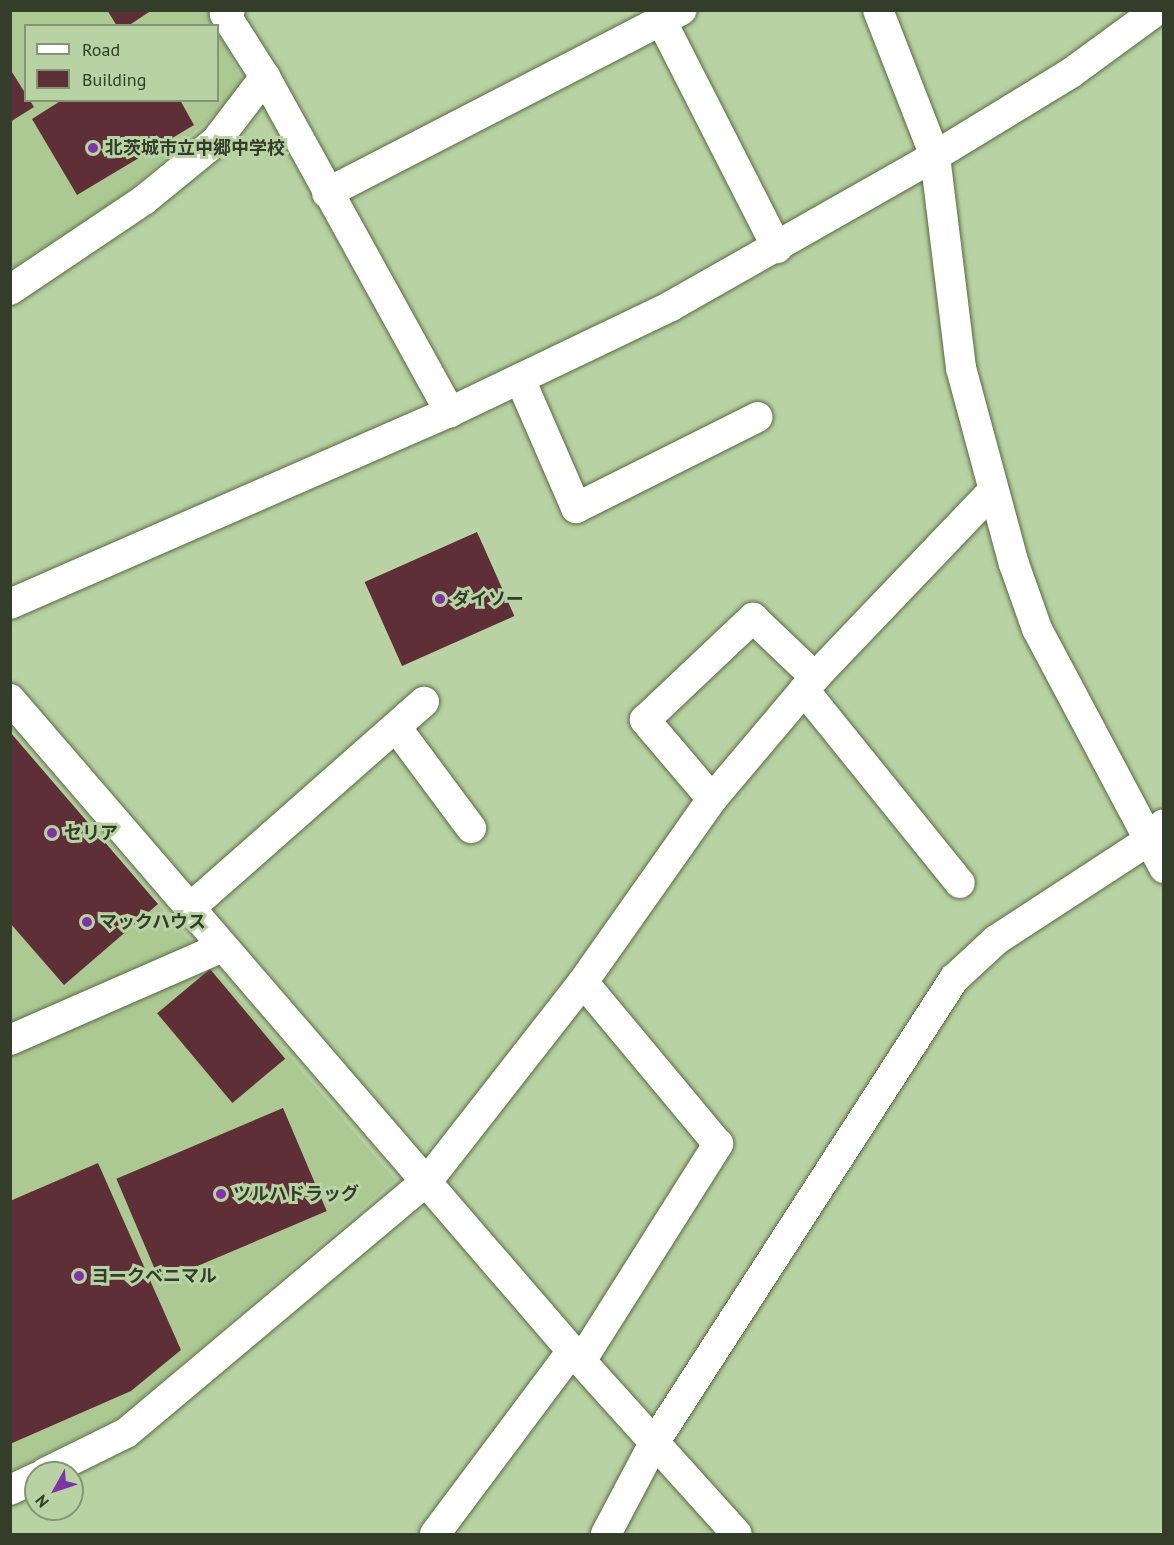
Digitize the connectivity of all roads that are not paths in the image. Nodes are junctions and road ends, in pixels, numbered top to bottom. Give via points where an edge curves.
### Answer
1 (230, 10) edge
2 (878, 10) edge
3 (1157, 10) edge
4 (671, 15) edge
5 (265, 77) junction
6 (935, 156) junction
7 (327, 194) junction
8 (777, 248) junction
9 (10, 290) edge
10 (520, 379) junction
11 (450, 412) junction
12 (758, 417) dead end
13 (993, 491) junction
14 (10, 604) edge
15 (810, 684) junction
16 (10, 699) edge
17 (424, 702) dead end
18 (396, 727) junction
19 (712, 799) junction
20 (471, 828) dead end
21 (1156, 833) edge
22 (1164, 868) edge
23 (960, 883) dead end
24 (190, 908) junction
25 (223, 947) junction
26 (583, 982) junction
27 (10, 1040) edge
28 (429, 1179) junction
29 (577, 1356) junction
30 (654, 1443) junction
31 (69, 1461) edge
32 (24, 1484) edge
33 (10, 1490) edge
34 (435, 1534) edge
35 (606, 1534) edge
36 (737, 1534) edge

1 - 5 street via 225,14
2 - 6 street
3 - 6 street via 1071,73
4 - 7 street
4 - 8 street
5 - 7 street
5 - 9 street via 216,141 144,200
6 - 8 street
6 - 13 street via 961,368
7 - 11 street
8 - 10 street
10 - 11 street
10 - 12 street via 576,508
11 - 14 street
13 - 15 street
13 - 21 street via 1037,629
15 - 19 street
15 - 19 street via 753,618 645,720
15 - 23 street
16 - 24 street
17 - 18 street
18 - 20 street
18 - 24 street
19 - 26 street
21 - 22 street
21 - 30 street via 1025,920 964,966
24 - 25 street
25 - 27 street
25 - 28 street
26 - 28 street
26 - 29 street via 718,1144
28 - 29 street
28 - 31 street via 126,1433
29 - 30 street
29 - 34 street
30 - 35 street
30 - 36 street
32 - 33 street

